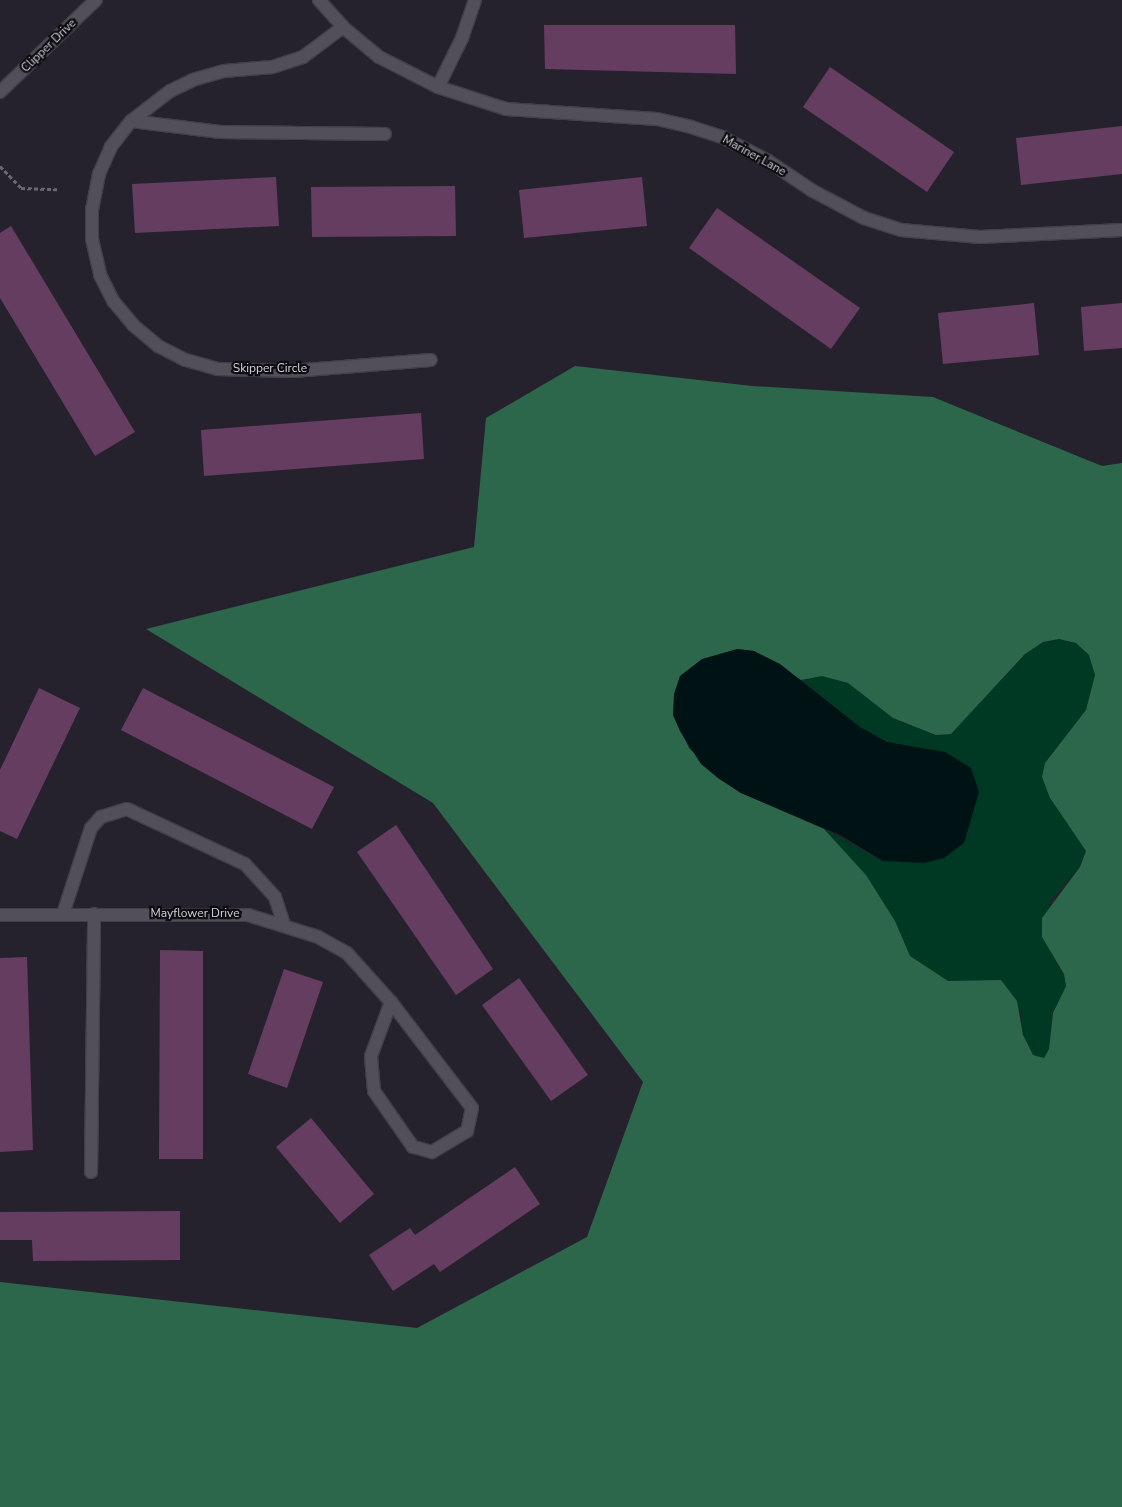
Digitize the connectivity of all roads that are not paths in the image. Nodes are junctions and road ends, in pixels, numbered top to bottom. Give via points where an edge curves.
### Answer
1 (96, 0) edge
2 (319, 0) edge
3 (475, 0) edge
4 (343, 27) junction
5 (438, 87) junction
6 (0, 92) edge
7 (131, 121) junction
8 (385, 134) dead end
9 (1122, 230) edge
10 (431, 360) dead end
11 (63, 914) junction
12 (94, 914) junction
13 (0, 916) edge
14 (284, 924) junction
15 (391, 1002) junction
16 (91, 1172) dead end

1 - 6 street, Clipper Drive
2 - 4 street, Mariner Lane
3 - 5 street via 462,38
4 - 5 street, Mariner Lane via 380,57
4 - 7 street, Skipper Circle via 303,57 272,67 224,71 193,80 164,95
5 - 9 street, Mariner Lane via 506,109 657,119 691,127 724,138 768,161 813,191 864,218 900,230 980,237
7 - 8 street via 220,132
7 - 10 street, Skipper Circle via 111,148 99,174 92,209 92,240 100,275 114,302 133,326 158,346 186,360 248,372
11 - 12 street, Mayflower Drive
11 - 13 street, Mayflower Drive
11 - 14 street via 91,828 101,817 127,809 245,864 275,897
12 - 14 street, Mayflower Drive via 248,915
12 - 16 street
14 - 15 street, Mayflower Drive via 346,953
15 - 15 street, Mayflower Drive via 371,1056 374,1092 413,1147 432,1152 467,1131 472,1108

